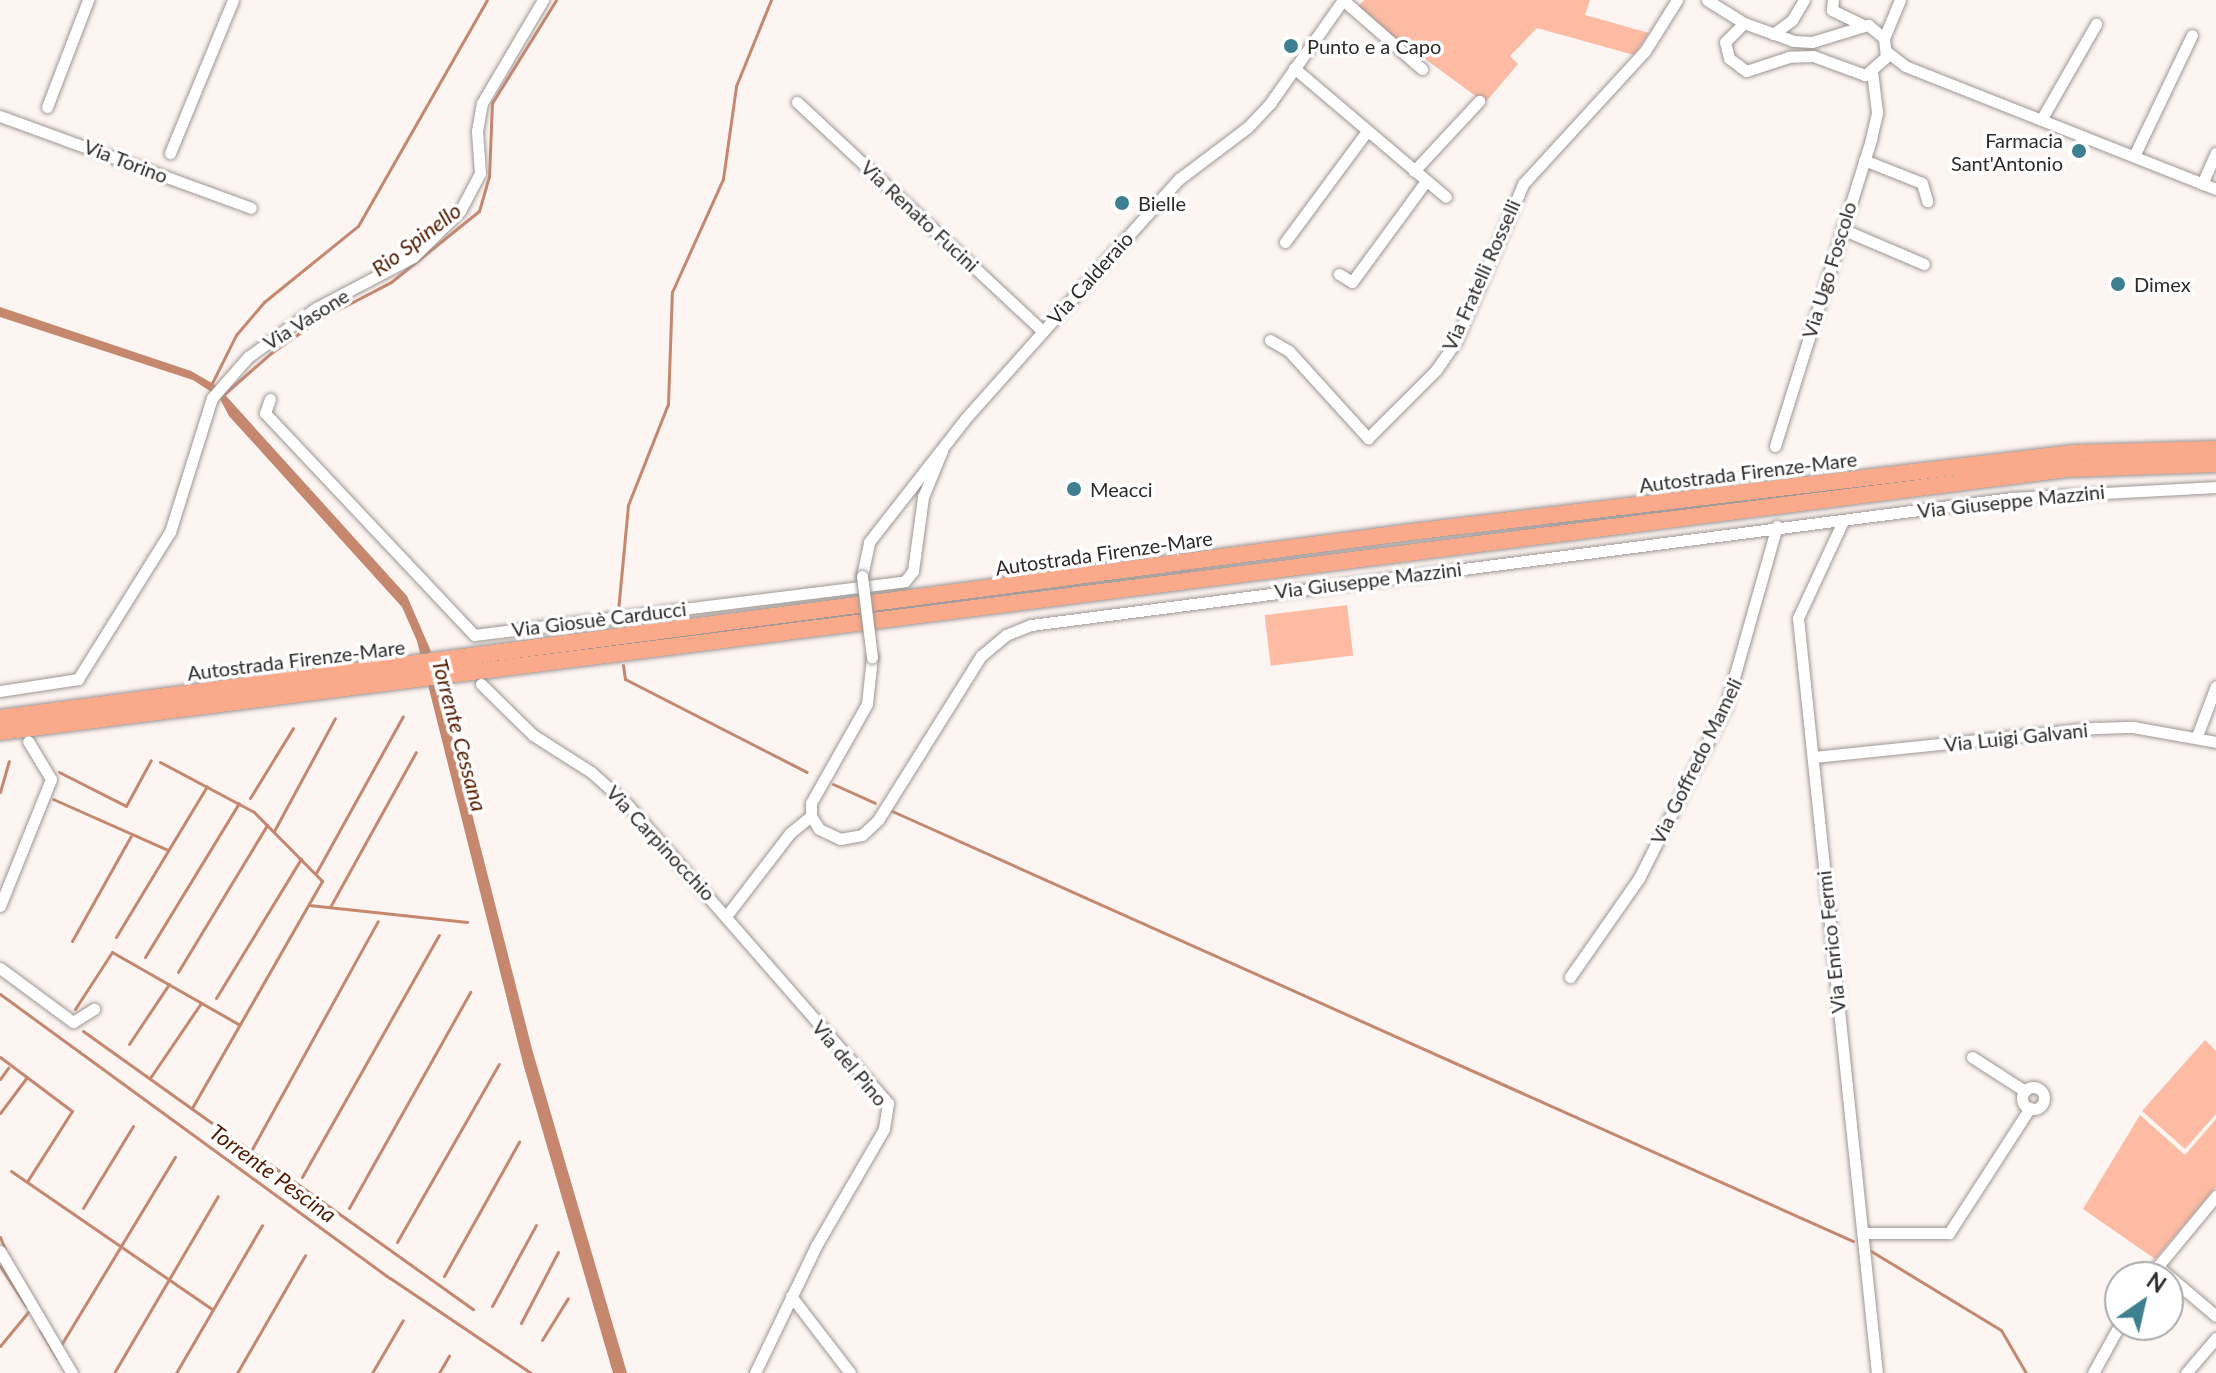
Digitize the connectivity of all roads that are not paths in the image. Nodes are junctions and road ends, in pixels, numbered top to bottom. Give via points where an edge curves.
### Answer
1 (88, 0) edge
2 (233, 0) edge
3 (543, 0) edge
4 (1343, 0) edge
5 (1677, 0) edge
6 (1707, 0) edge
7 (1804, 0) edge
8 (1833, 0) edge
9 (1900, 0) edge
10 (1895, 12) junction
11 (1724, 13) junction
12 (1744, 23) junction
13 (2096, 24) dead end
14 (1868, 26) junction
15 (1729, 33) junction
16 (1773, 34) junction
17 (2192, 35) dead end
18 (1884, 38) junction
19 (1886, 51) junction
20 (1905, 66) junction
21 (1294, 68) junction
22 (1422, 69) dead end
23 (1876, 70) junction
24 (1857, 74) junction
25 (1872, 94) junction
26 (1479, 101) dead end
27 (797, 102) dead end
28 (47, 107) dead end
29 (0, 116) edge
30 (2041, 120) junction
31 (1367, 131) junction
32 (170, 153) dead end
33 (2216, 153) edge
34 (2134, 156) junction
35 (1864, 160) junction
36 (1414, 171) junction
37 (1426, 181) junction
38 (2202, 184) junction
39 (2216, 189) edge
40 (1446, 197) dead end
41 (1927, 201) dead end
42 (251, 208) dead end
43 (1842, 229) junction
44 (1285, 242) dead end
45 (1924, 264) dead end
46 (1339, 274) dead end
47 (1043, 331) junction
48 (1270, 340) dead end
49 (270, 399) dead end
50 (1775, 446) dead end
51 (2216, 449) edge
52 (942, 451) junction
53 (2216, 464) edge
54 (2216, 487) edge
55 (1843, 521) junction
56 (1777, 526) junction
57 (438, 668) junction
58 (416, 671) junction
59 (481, 684) dead end
60 (2216, 686) edge
61 (22, 689) junction
62 (0, 691) edge
63 (23, 703) dead end
64 (0, 718) edge
65 (0, 732) edge
66 (2197, 736) junction
67 (28, 741) dead end
68 (2216, 742) edge
69 (1814, 757) junction
70 (811, 816) junction
71 (0, 906) edge
72 (727, 915) junction
73 (0, 968) edge
74 (1570, 977) dead end
75 (94, 1009) dead end
76 (1972, 1057) dead end
77 (2025, 1091) junction
78 (2030, 1108) junction
79 (2216, 1196) edge
80 (1863, 1233) junction
81 (0, 1251) edge
82 (2161, 1261) edge
83 (2184, 1289) edge
84 (791, 1296) junction
85 (2216, 1316) edge
86 (2216, 1338) edge
87 (2111, 1341) edge
88 (72, 1373) edge
89 (755, 1373) edge
90 (850, 1373) edge
91 (1877, 1373) edge
92 (2093, 1373) edge
93 (2186, 1373) edge

1 - 28 street
2 - 32 street
3 - 61 street, Via Vasone via 482,103 477,131 480,173 460,211 413,257 273,336 212,398 170,532 80,676 70,683
4 - 21 street, Via Calderaio
4 - 22 street
5 - 48 street, Via Fratelli Rosselli via 1645,51 1523,184 1455,343 1436,370 1368,438 1289,351
6 - 11 street
7 - 16 street via 1792,20
8 - 14 street via 1832,10
9 - 10 street
10 - 14 street
10 - 18 street
11 - 12 street
11 - 15 street
12 - 15 street
12 - 16 street
13 - 30 street
14 - 16 street via 1812,42
14 - 18 street
15 - 24 street via 1725,52 1734,66 1746,71 1789,57 1813,56
17 - 34 street
18 - 19 street
19 - 20 street
19 - 23 street
20 - 23 street
20 - 30 street
21 - 31 street
21 - 47 street, Via Calderaio via 1248,127 1179,179
23 - 24 street
23 - 25 street, Via Ugo Foscolo
24 - 25 street
25 - 35 street, Via Ugo Foscolo via 1877,112
26 - 36 street
27 - 47 street, Via Renato Fucini
29 - 42 street, Via Torino
30 - 34 street
31 - 36 street
31 - 44 street
33 - 38 street
34 - 38 street
35 - 41 street via 1922,183
35 - 43 street, Via Ugo Foscolo
36 - 37 street
37 - 40 street
37 - 46 street via 1352,282
38 - 39 street
43 - 45 street
43 - 50 street, Via Ugo Foscolo
47 - 52 street, Via Calderaio
49 - 52 street, Via Giosuè Carducci via 265,413 474,640 905,581 913,571 923,497
51 - 57 highway, Autostrada Firenze-Mare via 2020,459 1427,530
52 - 70 street, Via Calderaio, bridge via 869,542 862,576 872,657 867,704 813,797
53 - 57 highway, Autostrada Firenze-Mare via 2068,469
54 - 55 street, Via Giuseppe Mazzini via 2012,498
55 - 56 street, Via Giuseppe Mazzini
55 - 69 street, Via Enrico Fermi via 1798,618
56 - 70 street, Via Giuseppe Mazzini via 1031,625 992,645 971,669 868,831 848,840 832,838
56 - 74 street, Via Goffredo Mameli via 1726,706 1639,878
57 - 58 highway, Autostrada Firenze-Mare
58 - 64 highway, Autostrada Firenze-Mare
58 - 65 highway, Autostrada Firenze-Mare
59 - 72 street, Via Carpinocchio via 533,735 604,782
60 - 66 street
61 - 62 street, Via Vasone
61 - 63 street
66 - 68 street, Via Luigi Galvani
66 - 69 street, Via Luigi Galvani via 2097,728
67 - 71 street via 51,779
69 - 80 street, Via Enrico Fermi
70 - 72 street via 792,831
72 - 84 street, Via del Pino via 890,1109 884,1129
73 - 75 street via 73,1022
76 - 77 street
77 - 78 street via 2023,1103
77 - 78 street via 2037,1088 2043,1096 2041,1105
78 - 80 street via 1949,1233
79 - 82 street
80 - 91 street, Via Enrico Fermi
81 - 88 street
83 - 85 street
84 - 89 street
84 - 90 street
86 - 93 street
87 - 92 street

